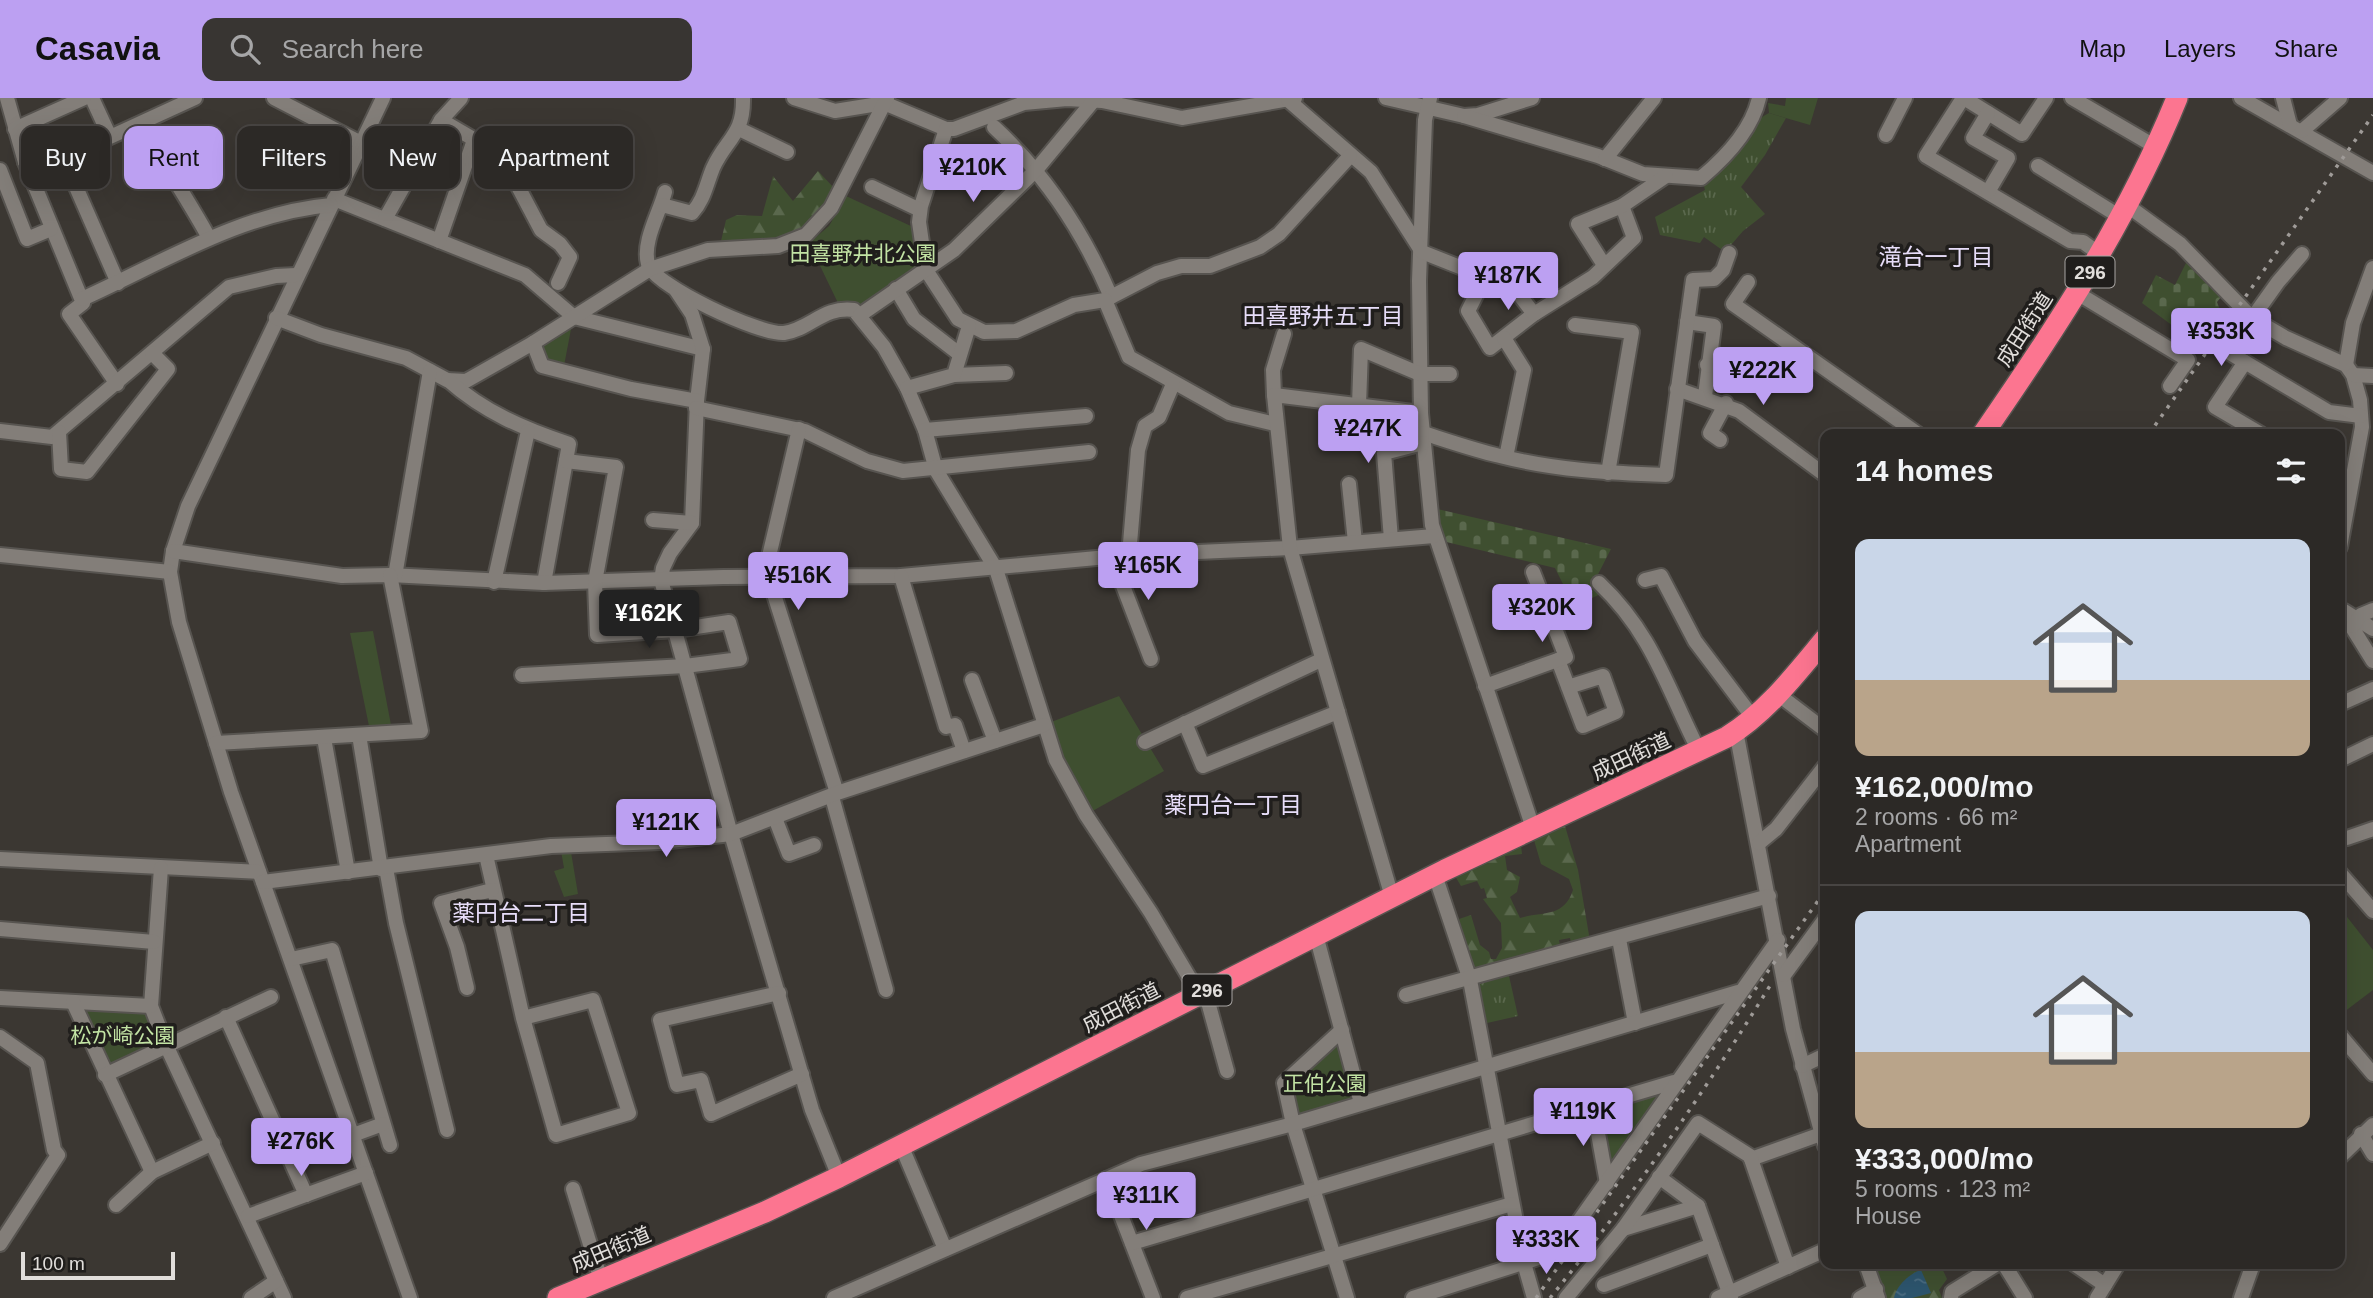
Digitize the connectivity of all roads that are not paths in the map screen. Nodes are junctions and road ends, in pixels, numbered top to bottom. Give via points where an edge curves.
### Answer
1 (7, 98) edge
2 (92, 98) edge
3 (195, 98) edge
4 (274, 98) edge
5 (383, 98) edge
6 (461, 98) edge
7 (743, 98) edge
8 (794, 98) edge
9 (1386, 98) edge
10 (1532, 98) edge
11 (1654, 98) edge
12 (1759, 98) edge
13 (1905, 98) edge
14 (1964, 98) edge
15 (2046, 98) edge
16 (2072, 98) edge
17 (2177, 98) edge
18 (2241, 98) edge
19 (2283, 98) edge
20 (2340, 98) edge
21 (1292, 99) edge
22 (74, 100) edge
23 (886, 100) edge
24 (1023, 100) edge
25 (1100, 100) edge
26 (1429, 103) edge
27 (1988, 113) junction
28 (1464, 116) junction
29 (441, 120) junction
30 (143, 123) junction
31 (994, 127) dead end
32 (2296, 128) junction
33 (15, 129) junction
34 (739, 129) junction
35 (946, 129) junction
36 (1886, 135) dead end
37 (474, 140) joint
38 (361, 143) junction
39 (2156, 148) junction
40 (21, 149) edge
41 (787, 152) dead end
42 (1350, 156) junction
43 (1605, 159) junction
44 (2038, 166) dead end
45 (0, 170) edge
46 (1036, 170) junction
47 (2373, 173) edge
48 (1666, 176) junction
49 (872, 187) dead end
50 (35, 189) edge
51 (77, 189) edge
52 (519, 189) edge
53 (1987, 192) junction
54 (332, 202) junction
55 (1622, 206) junction
56 (920, 210) junction
57 (2125, 212) junction
58 (385, 219) junction
59 (51, 229) junction
60 (209, 238) junction
61 (439, 241) junction
62 (1422, 252) junction
63 (1729, 253) dead end
64 (2302, 254) dead end
65 (2101, 255) junction
66 (1604, 265) junction
67 (2373, 268) edge
68 (650, 269) junction
69 (926, 270) junction
70 (296, 275) junction
71 (1485, 276) junction
72 (1748, 282) dead end
73 (118, 283) junction
74 (558, 284) dead end
75 (674, 288) junction
76 (895, 289) junction
77 (2077, 293) junction
78 (1108, 298) junction
79 (82, 299) junction
80 (1534, 314) junction
81 (860, 315) junction
82 (574, 317) junction
83 (276, 318) junction
84 (2252, 318) junction
85 (1687, 322) junction
86 (1575, 325) dead end
87 (969, 326) junction
88 (1284, 334) dead end
89 (1504, 338) junction
90 (533, 343) junction
91 (703, 349) junction
92 (152, 353) junction
93 (958, 353) junction
94 (2245, 362) junction
95 (1706, 365) junction
96 (2349, 370) junction
97 (429, 371) junction
98 (1006, 373) dead end
99 (1420, 374) junction
100 (1450, 374) dead end
101 (954, 375) junction
102 (2373, 376) edge
103 (447, 380) junction
104 (117, 384) junction
105 (1173, 384) junction
106 (2170, 386) dead end
107 (1760, 387) dead end
108 (907, 388) junction
109 (1676, 389) junction
110 (1274, 395) junction
111 (1704, 396) junction
112 (1726, 403) junction
113 (696, 404) junction
114 (1359, 405) junction
115 (1421, 413) junction
116 (1086, 416) dead end
117 (2361, 416) junction
118 (1275, 424) junction
119 (799, 429) junction
120 (1912, 429) edge
121 (1986, 429) edge
122 (2253, 429) edge
123 (925, 430) junction
124 (0, 431) edge
125 (528, 431) junction
126 (59, 432) junction
127 (1423, 438) junction
128 (1720, 440) dead end
129 (1089, 452) dead end
130 (1506, 457) junction
131 (566, 461) junction
132 (936, 470) junction
133 (1820, 471) edge
134 (1608, 473) junction
135 (1349, 484) dead end
136 (653, 520) dead end
137 (692, 523) junction
138 (2345, 524) edge
139 (1434, 536) junction
140 (1391, 540) junction
141 (1355, 542) junction
142 (1290, 548) junction
143 (173, 551) junction
144 (0, 555) edge
145 (1129, 555) junction
146 (1112, 557) junction
147 (996, 569) junction
148 (170, 572) junction
149 (1533, 572) dead end
150 (392, 575) junction
151 (901, 576) junction
152 (768, 578) junction
153 (661, 580) junction
154 (1645, 580) dead end
155 (494, 582) junction
156 (595, 582) junction
157 (544, 583) junction
158 (1599, 583) dead end
159 (2373, 610) edge
160 (2345, 614) edge
161 (2354, 624) junction
162 (2373, 629) edge
163 (676, 630) junction
164 (1820, 645) edge
165 (1151, 659) dead end
166 (1321, 660) junction
167 (1558, 660) junction
168 (2373, 661) edge
169 (685, 666) junction
170 (522, 675) dead end
171 (972, 680) dead end
172 (1485, 686) junction
173 (1568, 687) dead end
174 (2373, 689) edge
175 (1779, 695) junction
176 (2345, 702) edge
177 (1338, 712) junction
178 (1754, 719) junction
179 (1185, 723) junction
180 (1044, 725) junction
181 (1820, 726) edge
182 (1736, 732) junction
183 (359, 735) junction
184 (324, 738) junction
185 (995, 741) junction
186 (1145, 742) dead end
187 (216, 743) junction
188 (2373, 744) edge
189 (964, 751) junction
190 (1699, 751) junction
191 (2345, 758) edge
192 (1820, 772) edge
193 (834, 795) junction
194 (775, 818) junction
195 (1533, 828) junction
196 (2373, 829) edge
197 (731, 834) junction
198 (2347, 838) dead end
199 (1759, 843) junction
200 (814, 845) dead end
201 (486, 855) junction
202 (0, 859) edge
203 (161, 868) junction
204 (384, 869) junction
205 (348, 872) junction
206 (1435, 876) junction
207 (261, 877) junction
208 (2345, 879) edge
209 (492, 890) junction
210 (1769, 896) junction
211 (1392, 897) junction
212 (2373, 911) edge
213 (1820, 926) edge
214 (0, 929) edge
215 (1316, 935) junction
216 (1619, 939) junction
217 (1778, 940) junction
218 (154, 942) junction
219 (290, 959) junction
220 (1784, 975) junction
221 (1470, 980) junction
222 (467, 988) dead end
223 (886, 990) dead end
224 (1738, 992) junction
225 (779, 993) junction
226 (1202, 993) junction
227 (1406, 995) dead end
228 (271, 997) dead end
229 (0, 998) edge
230 (72, 1002) junction
231 (151, 1006) junction
232 (226, 1017) junction
233 (523, 1018) junction
234 (1635, 1023) junction
235 (1342, 1030) junction
236 (0, 1037) edge
237 (2345, 1041) edge
238 (166, 1045) junction
239 (1820, 1057) edge
240 (1802, 1066) junction
241 (1486, 1067) junction
242 (1227, 1070) dead end
243 (802, 1074) junction
244 (2373, 1074) edge
245 (105, 1075) junction
246 (1674, 1082) junction
247 (1361, 1103) junction
248 (1593, 1107) junction
249 (383, 1124) junction
250 (1293, 1124) junction
251 (1820, 1124) edge
252 (2373, 1125) edge
253 (447, 1130) dead end
254 (1820, 1131) edge
255 (1500, 1134) junction
256 (353, 1135) junction
257 (2361, 1135) junction
258 (213, 1143) junction
259 (390, 1145) dead end
260 (901, 1145) junction
261 (2345, 1152) edge
262 (2373, 1154) edge
263 (1751, 1159) junction
264 (152, 1172) junction
265 (366, 1173) junction
266 (839, 1177) junction
267 (1659, 1177) junction
268 (1107, 1179) junction
269 (1607, 1183) junction
270 (573, 1189) dead end
271 (1313, 1189) junction
272 (306, 1195) junction
273 (1512, 1204) junction
274 (116, 1205) dead end
275 (1698, 1206) junction
276 (248, 1216) junction
277 (1623, 1229) junction
278 (1132, 1243) junction
279 (0, 1244) edge
280 (1712, 1245) junction
281 (945, 1250) junction
282 (1820, 1252) edge
283 (1334, 1255) junction
284 (1524, 1263) junction
285 (1593, 1264) junction
286 (1788, 1267) junction
287 (1868, 1269) edge
288 (1989, 1269) edge
289 (2007, 1269) edge
290 (2079, 1269) edge
291 (2116, 1269) edge
292 (2251, 1269) edge
293 (276, 1281) junction
294 (591, 1288) edge
295 (1606, 1292) edge
296 (2101, 1292) edge
297 (1530, 1294) edge
298 (1877, 1294) edge
299 (1726, 1296) edge
300 (251, 1298) edge
301 (284, 1298) edge
302 (410, 1298) edge
303 (558, 1298) edge
304 (834, 1298) edge
305 (1153, 1298) edge
306 (1187, 1298) edge
307 (1348, 1298) edge
308 (1413, 1298) edge
309 (1566, 1298) edge
310 (1860, 1298) edge
311 (1951, 1298) edge
312 (2025, 1298) edge
313 (2241, 1298) edge

1 - 33 street
2 - 30 street via 110,137
3 - 30 street
4 - 38 street
5 - 38 street
6 - 29 street
7 - 34 street
8 - 23 street via 835,111
9 - 26 street
10 - 28 street
11 - 43 street
12 - 48 street via 1755,114 1711,170 1701,178
13 - 36 street
14 - 27 street
14 - 53 street via 1926,156
15 - 27 street via 2022,134
16 - 39 street
17 - 39 highway, 成田街道 / 296
18 - 32 street
19 - 32 street
20 - 32 street
21 - 25 street via 1182,118
21 - 42 street
22 - 33 street
23 - 35 street
23 - 68 street via 831,208 806,235 778,246 708,250
24 - 25 street
24 - 35 street
25 - 46 street
26 - 28 street
26 - 62 street via 1424,120
27 - 53 street via 1973,138 2008,159
28 - 43 street
29 - 37 street
29 - 58 street
30 - 60 street
31 - 46 street
32 - 47 street
33 - 40 street
34 - 41 street
34 - 68 street via 692,213 663,198 648,242
35 - 56 street
37 - 61 street
38 - 54 street
39 - 57 highway, 成田街道 / 296
42 - 62 street via 1371,172
42 - 78 street via 1279,234 1260,247 1210,266 1181,266 1157,273
43 - 48 street via 1643,174
44 - 57 street
45 - 59 street via 27,239
46 - 69 street via 954,250
46 - 78 street via 1084,237
48 - 55 street
49 - 56 street
50 - 59 street
51 - 73 street
52 - 74 street via 541,230 570,257
53 - 65 street
54 - 58 street
54 - 60 street
54 - 70 street
55 - 66 street via 1634,238
55 - 66 street via 1578,224
56 - 69 street
57 - 65 highway, 成田街道 / 296
57 - 84 street via 2180,244
58 - 61 street
59 - 79 street
60 - 73 street
61 - 82 street via 525,275
62 - 71 street
62 - 99 street
63 - 85 street via 1714,279 1693,280
64 - 84 street
65 - 77 highway, 成田街道 / 296
66 - 80 street
67 - 96 street via 2353,323
68 - 75 street
68 - 82 street
69 - 76 street
69 - 87 street via 948,307
70 - 83 street
70 - 92 street via 229,287
71 - 80 street via 1511,284
71 - 89 street via 1468,311 1490,348
72 - 120 street via 1733,304
73 - 79 street
75 - 81 street via 740,324 771,332 790,331 833,310 854,310
75 - 91 street via 691,314
76 - 81 street
76 - 93 street via 914,319
77 - 106 street via 2188,360
77 - 121 highway, 成田街道 / 296
78 - 87 street via 1074,305 1016,331 984,332
78 - 105 street via 1129,356
79 - 104 street via 82,306 69,314
80 - 89 street
81 - 108 street
82 - 90 street
82 - 91 street
83 - 97 street via 406,358
83 - 143 street via 188,506
84 - 94 street via 2228,352
84 - 96 street
85 - 95 street via 1714,326
85 - 109 street
86 - 134 street via 1632,332
87 - 93 street
88 - 110 street via 1273,370
89 - 130 street via 1524,370
90 - 103 street via 475,377
90 - 113 street via 542,366
91 - 113 street
92 - 104 street
92 - 126 street via 168,369 87,472 61,469
93 - 101 street
94 - 117 street via 2329,412
94 - 122 street via 2216,407
95 - 107 street via 1729,367
95 - 111 street
96 - 102 street
96 - 117 street
97 - 103 street
97 - 150 street
98 - 101 street
99 - 100 street
99 - 114 street via 1361,349
99 - 115 street
101 - 108 street
103 - 125 street via 474,403
104 - 126 street
105 - 118 street via 1229,414
105 - 145 street via 1159,417 1145,426 1138,450
108 - 123 street
109 - 111 street
109 - 134 street via 1665,475
110 - 114 street
110 - 118 street
111 - 112 street
112 - 128 street via 1710,433
112 - 133 street
113 - 119 street
113 - 137 street
114 - 115 street
115 - 127 street
116 - 123 street
117 - 138 street
118 - 142 street
119 - 132 street via 881,466
119 - 152 street via 766,569
123 - 132 street
124 - 126 street via 36,438
125 - 131 street via 569,444
125 - 155 street
127 - 130 street
127 - 139 street
127 - 140 street via 1384,453
129 - 132 street
130 - 134 street
131 - 156 street via 616,467
131 - 157 street
132 - 147 street
135 - 141 street
136 - 137 street
137 - 153 street via 670,553
139 - 140 street
139 - 172 street
140 - 141 street
141 - 142 street
142 - 145 street
142 - 166 street
143 - 148 street
143 - 150 street via 342,576
144 - 148 street
145 - 146 street
146 - 147 street
146 - 165 street
147 - 151 street
147 - 180 street
148 - 187 street via 178,622
149 - 167 street via 1566,657
150 - 155 street
150 - 183 street via 421,731
151 - 152 street
151 - 189 street via 946,727 955,725
152 - 153 street
152 - 193 street
153 - 156 street
153 - 163 street
154 - 178 street via 1661,576 1695,641
155 - 157 street
156 - 157 street
156 - 163 street via 597,635
158 - 190 street via 1616,598 1651,646
159 - 161 street
160 - 161 street
161 - 162 street
161 - 168 street
163 - 169 street
163 - 169 street via 729,622 740,659
164 - 175 highway, 成田街道 / 296
166 - 177 street
166 - 179 street
167 - 172 street
167 - 173 street
169 - 170 street
169 - 197 street
171 - 185 street
172 - 195 street
174 - 176 street
175 - 178 highway, 成田街道 / 296
175 - 181 street
177 - 179 street via 1203,766
177 - 211 street
178 - 182 highway, 成田街道 / 296
179 - 186 street
180 - 185 street
180 - 226 street via 1056,760 1086,815
182 - 190 highway, 成田街道 / 296
182 - 199 street
183 - 184 street
183 - 204 street
184 - 187 street
184 - 205 street
185 - 189 street
187 - 207 street
188 - 191 street
189 - 193 street
190 - 195 highway, 成田街道 / 296
192 - 199 street via 1776,829
193 - 194 street
193 - 223 street
194 - 197 street
194 - 200 street via 789,854
195 - 206 highway, 成田街道 / 296
196 - 198 street
197 - 201 street
197 - 225 street
199 - 210 street
201 - 204 street
201 - 209 street
202 - 203 street
203 - 207 street
203 - 218 street
204 - 205 street
204 - 253 street
205 - 207 street
206 - 211 highway, 成田街道 / 296
206 - 221 street
207 - 219 street
208 - 212 street
209 - 222 street via 441,903
209 - 233 street
210 - 216 street
210 - 217 street
211 - 215 highway, 成田街道 / 296
213 - 220 street
214 - 218 street
215 - 226 highway, 成田街道 / 296
215 - 235 street
216 - 221 street
216 - 234 street
217 - 220 street
217 - 224 street
218 - 231 street
219 - 249 street via 332,950
219 - 256 street
220 - 240 street
221 - 227 street
221 - 241 street
224 - 234 street
224 - 246 street
225 - 243 street
225 - 243 street via 660,1020 677,1085 701,1080 711,1114
226 - 242 street
226 - 260 highway, 成田街道 / 296
228 - 232 street
229 - 230 street
230 - 231 street
230 - 245 street
231 - 238 street
232 - 238 street
232 - 272 street
233 - 233 street via 593,1000 629,1114 556,1135
234 - 241 street
235 - 247 street
235 - 250 street via 1284,1083
236 - 279 street via 37,1063 58,1155
237 - 244 street
238 - 245 street
238 - 258 street
239 - 240 street
240 - 251 street
241 - 247 street
241 - 255 street
243 - 266 street
245 - 264 street
246 - 248 street
246 - 269 street
247 - 250 street
248 - 255 street
248 - 269 street
249 - 256 street
249 - 259 street
250 - 268 street via 1141,1164
250 - 271 street
252 - 257 street
254 - 263 street
255 - 271 street
255 - 273 street
256 - 265 street
257 - 261 street
257 - 262 street
258 - 264 street
258 - 276 street
260 - 266 highway, 成田街道 / 296
260 - 281 street
263 - 267 street via 1702,1122
263 - 286 street
264 - 274 street
265 - 272 street
265 - 302 street
266 - 294 highway, 成田街道 / 296
267 - 275 street
267 - 277 street
268 - 278 street
268 - 281 street
269 - 284 street via 1557,1252
270 - 294 street
271 - 278 street
271 - 283 street
272 - 276 street
273 - 283 street
273 - 284 street
275 - 277 street
275 - 280 street
276 - 293 street
277 - 285 street
278 - 305 street
280 - 295 street
280 - 299 street
281 - 304 street
282 - 286 street
283 - 306 street
283 - 307 street
284 - 297 street
284 - 308 street
285 - 295 street
285 - 309 street
286 - 299 street
287 - 298 street
288 - 311 street via 1952,1292
289 - 312 street
290 - 296 street
291 - 296 street
292 - 313 street
293 - 300 street
293 - 301 street
294 - 303 highway, 成田街道 / 296
298 - 310 street

